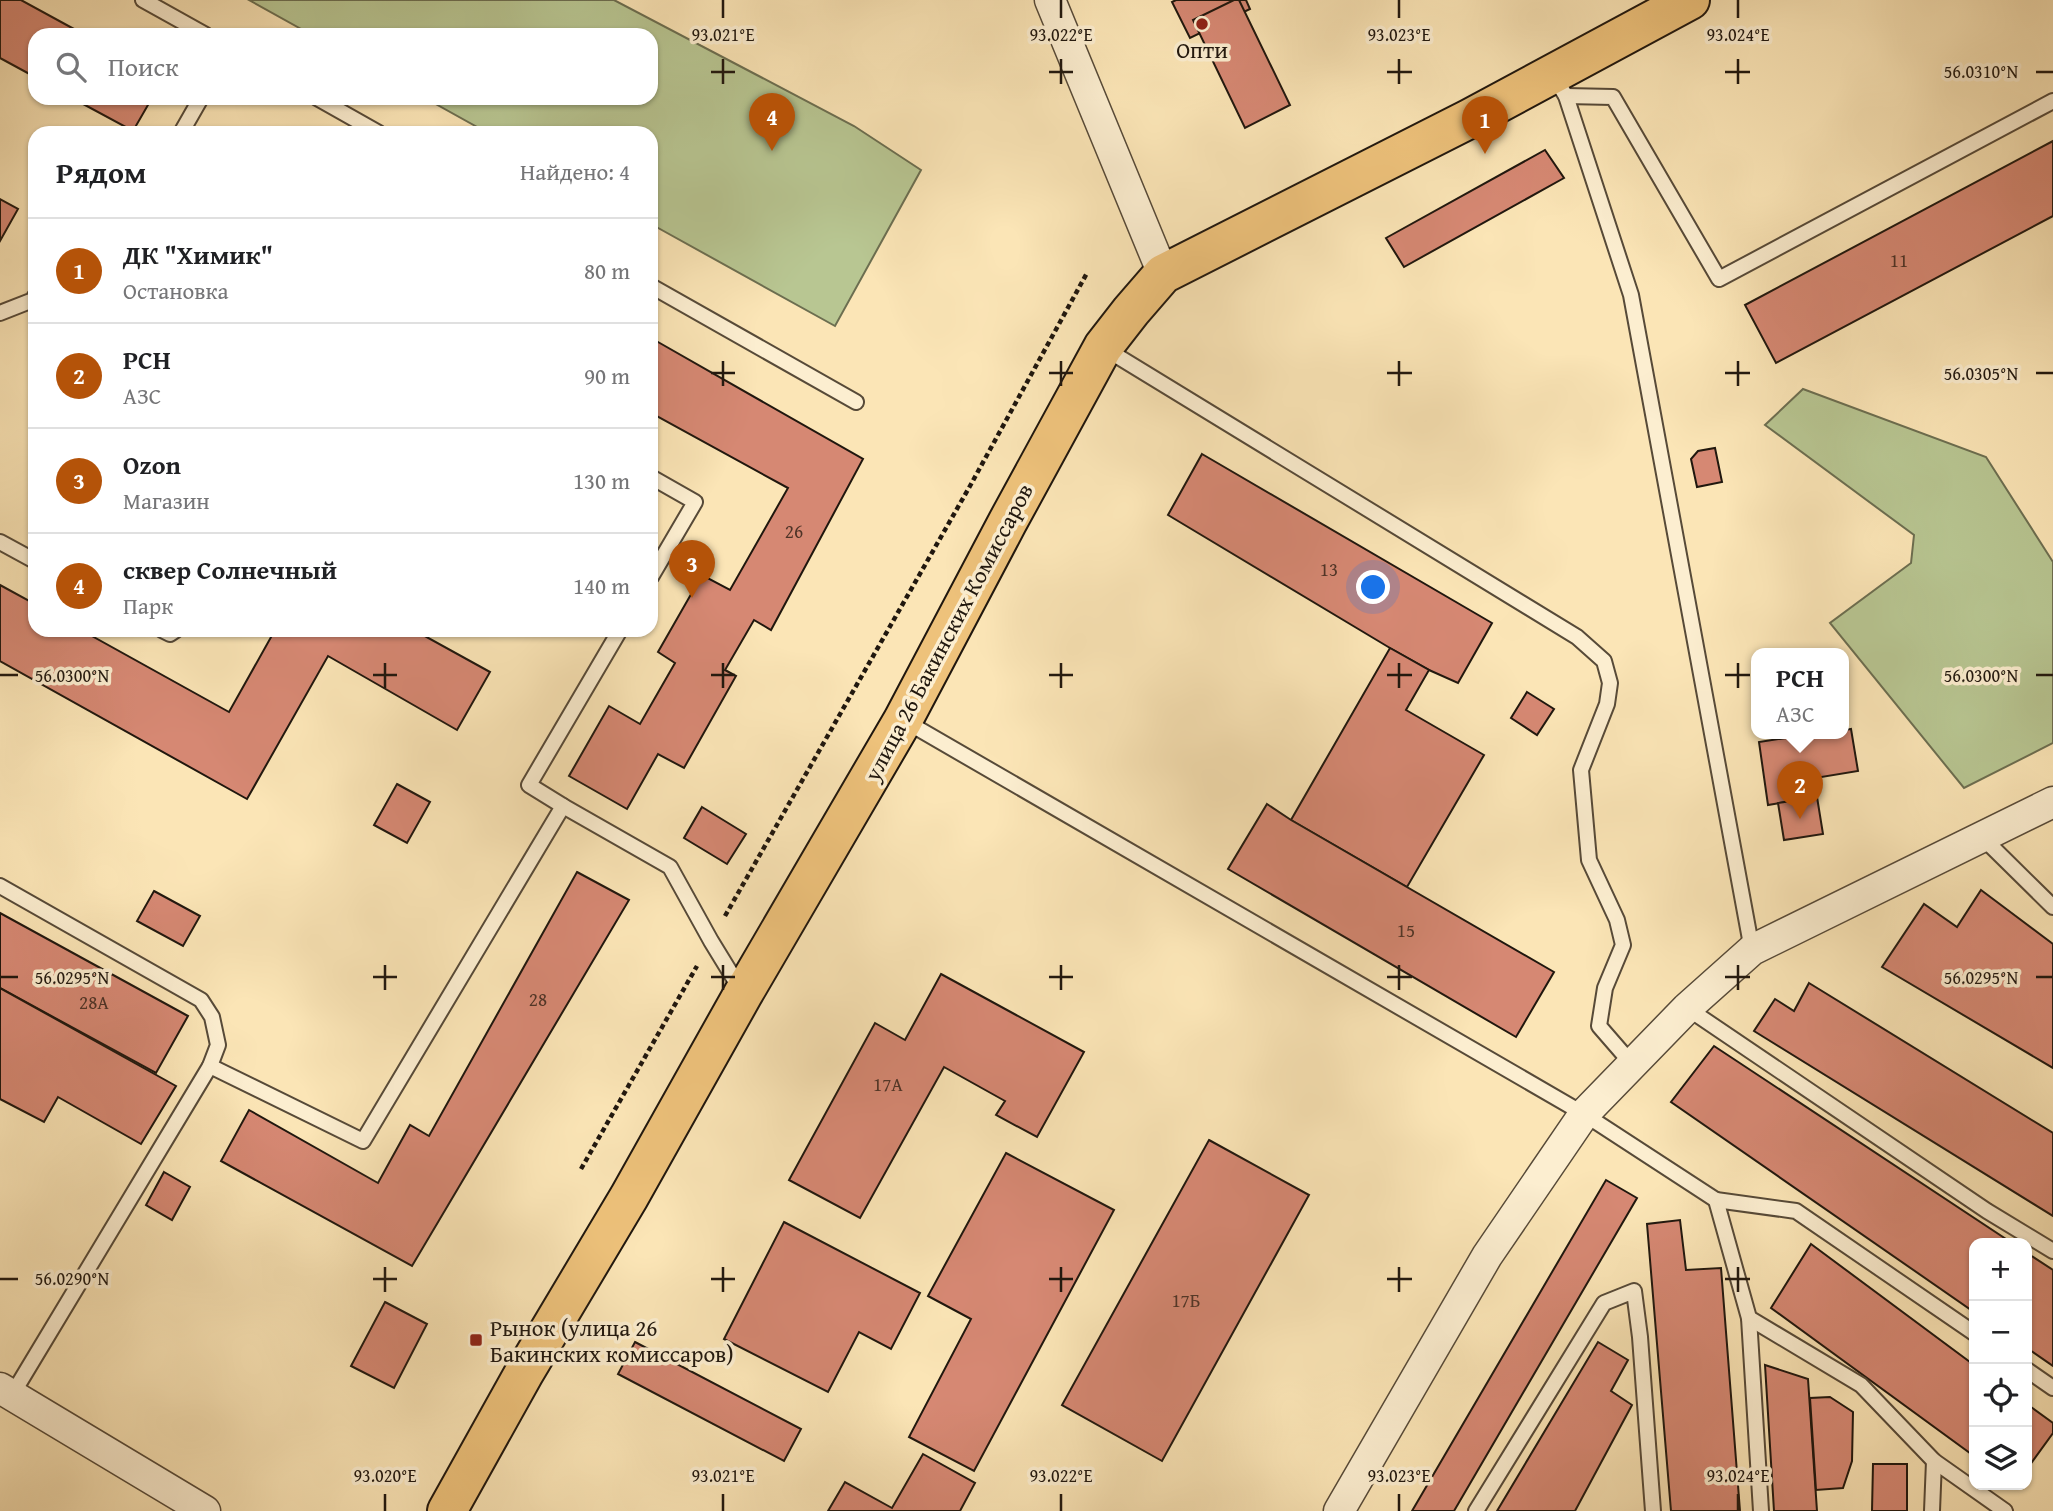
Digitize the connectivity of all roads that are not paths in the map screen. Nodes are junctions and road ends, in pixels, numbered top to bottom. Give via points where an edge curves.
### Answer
1 (143, 0) edge
2 (1050, 0) edge
3 (1690, 0) edge
4 (193, 28) edge
5 (1558, 84) junction
6 (2053, 101) edge
7 (197, 105) edge
8 (329, 105) edge
9 (185, 126) edge
10 (367, 126) edge
11 (1163, 274) junction
12 (658, 290) edge
13 (28, 302) edge
14 (0, 313) edge
15 (1103, 347) junction
16 (856, 402) dead end
17 (658, 481) edge
18 (0, 542) edge
19 (28, 557) edge
20 (658, 565) edge
21 (616, 637) edge
22 (903, 720) junction
23 (2053, 802) edge
24 (563, 807) junction
25 (1982, 837) junction
26 (0, 886) edge
27 (2053, 907) edge
28 (1752, 950) junction
29 (743, 994) junction
30 (1688, 1008) junction
31 (1632, 1064) junction
32 (210, 1066) junction
33 (1584, 1114) junction
34 (1716, 1200) junction
35 (2053, 1251) edge
36 (1749, 1318) junction
37 (1969, 1330) edge
38 (2032, 1373) edge
39 (2053, 1388) edge
40 (6, 1392) edge
41 (1934, 1461) junction
42 (205, 1511) edge
43 (447, 1511) edge
44 (1339, 1511) edge
45 (1476, 1511) edge
46 (1653, 1511) edge
47 (1761, 1511) edge
48 (1932, 1511) edge
49 (2005, 1511) edge

1 - 4 lane
2 - 11 street
3 - 5 main road, улица 26 Бакинских Комиссаров
5 - 6 lane via 1613,97 1719,279
5 - 11 main road, улица 26 Бакинских Комиссаров via 1469,119
5 - 28 lane via 1631,295
7 - 9 lane
8 - 10 lane
11 - 15 main road, улица 26 Бакинских Комиссаров
12 - 16 lane
13 - 14 lane
15 - 22 main road, улица 26 Бакинских Комиссаров
15 - 31 lane via 1577,637 1604,661 1610,683 1607,704 1581,770 1589,860 1618,920 1623,945 1605,988 1599,1026
17 - 20 lane via 695,502
18 - 19 lane
21 - 24 lane via 529,785
22 - 29 main road, улица 26 Бакинских Комиссаров
22 - 33 lane
23 - 25 street
24 - 29 lane via 670,867
24 - 32 lane via 363,1141
25 - 27 lane
25 - 28 street
26 - 32 lane via 201,1000 212,1017 218,1045
28 - 30 street
29 - 43 main road, улица 26 Бакинских Комиссаров
30 - 31 street
30 - 35 lane
31 - 33 street
32 - 40 lane
33 - 34 lane
33 - 44 street via 1487,1256
34 - 36 lane
34 - 37 lane via 1796,1210
36 - 41 lane via 1861,1385
36 - 47 lane
38 - 39 lane
40 - 42 street
41 - 48 lane
41 - 49 lane
45 - 46 lane via 1604,1303 1634,1291

